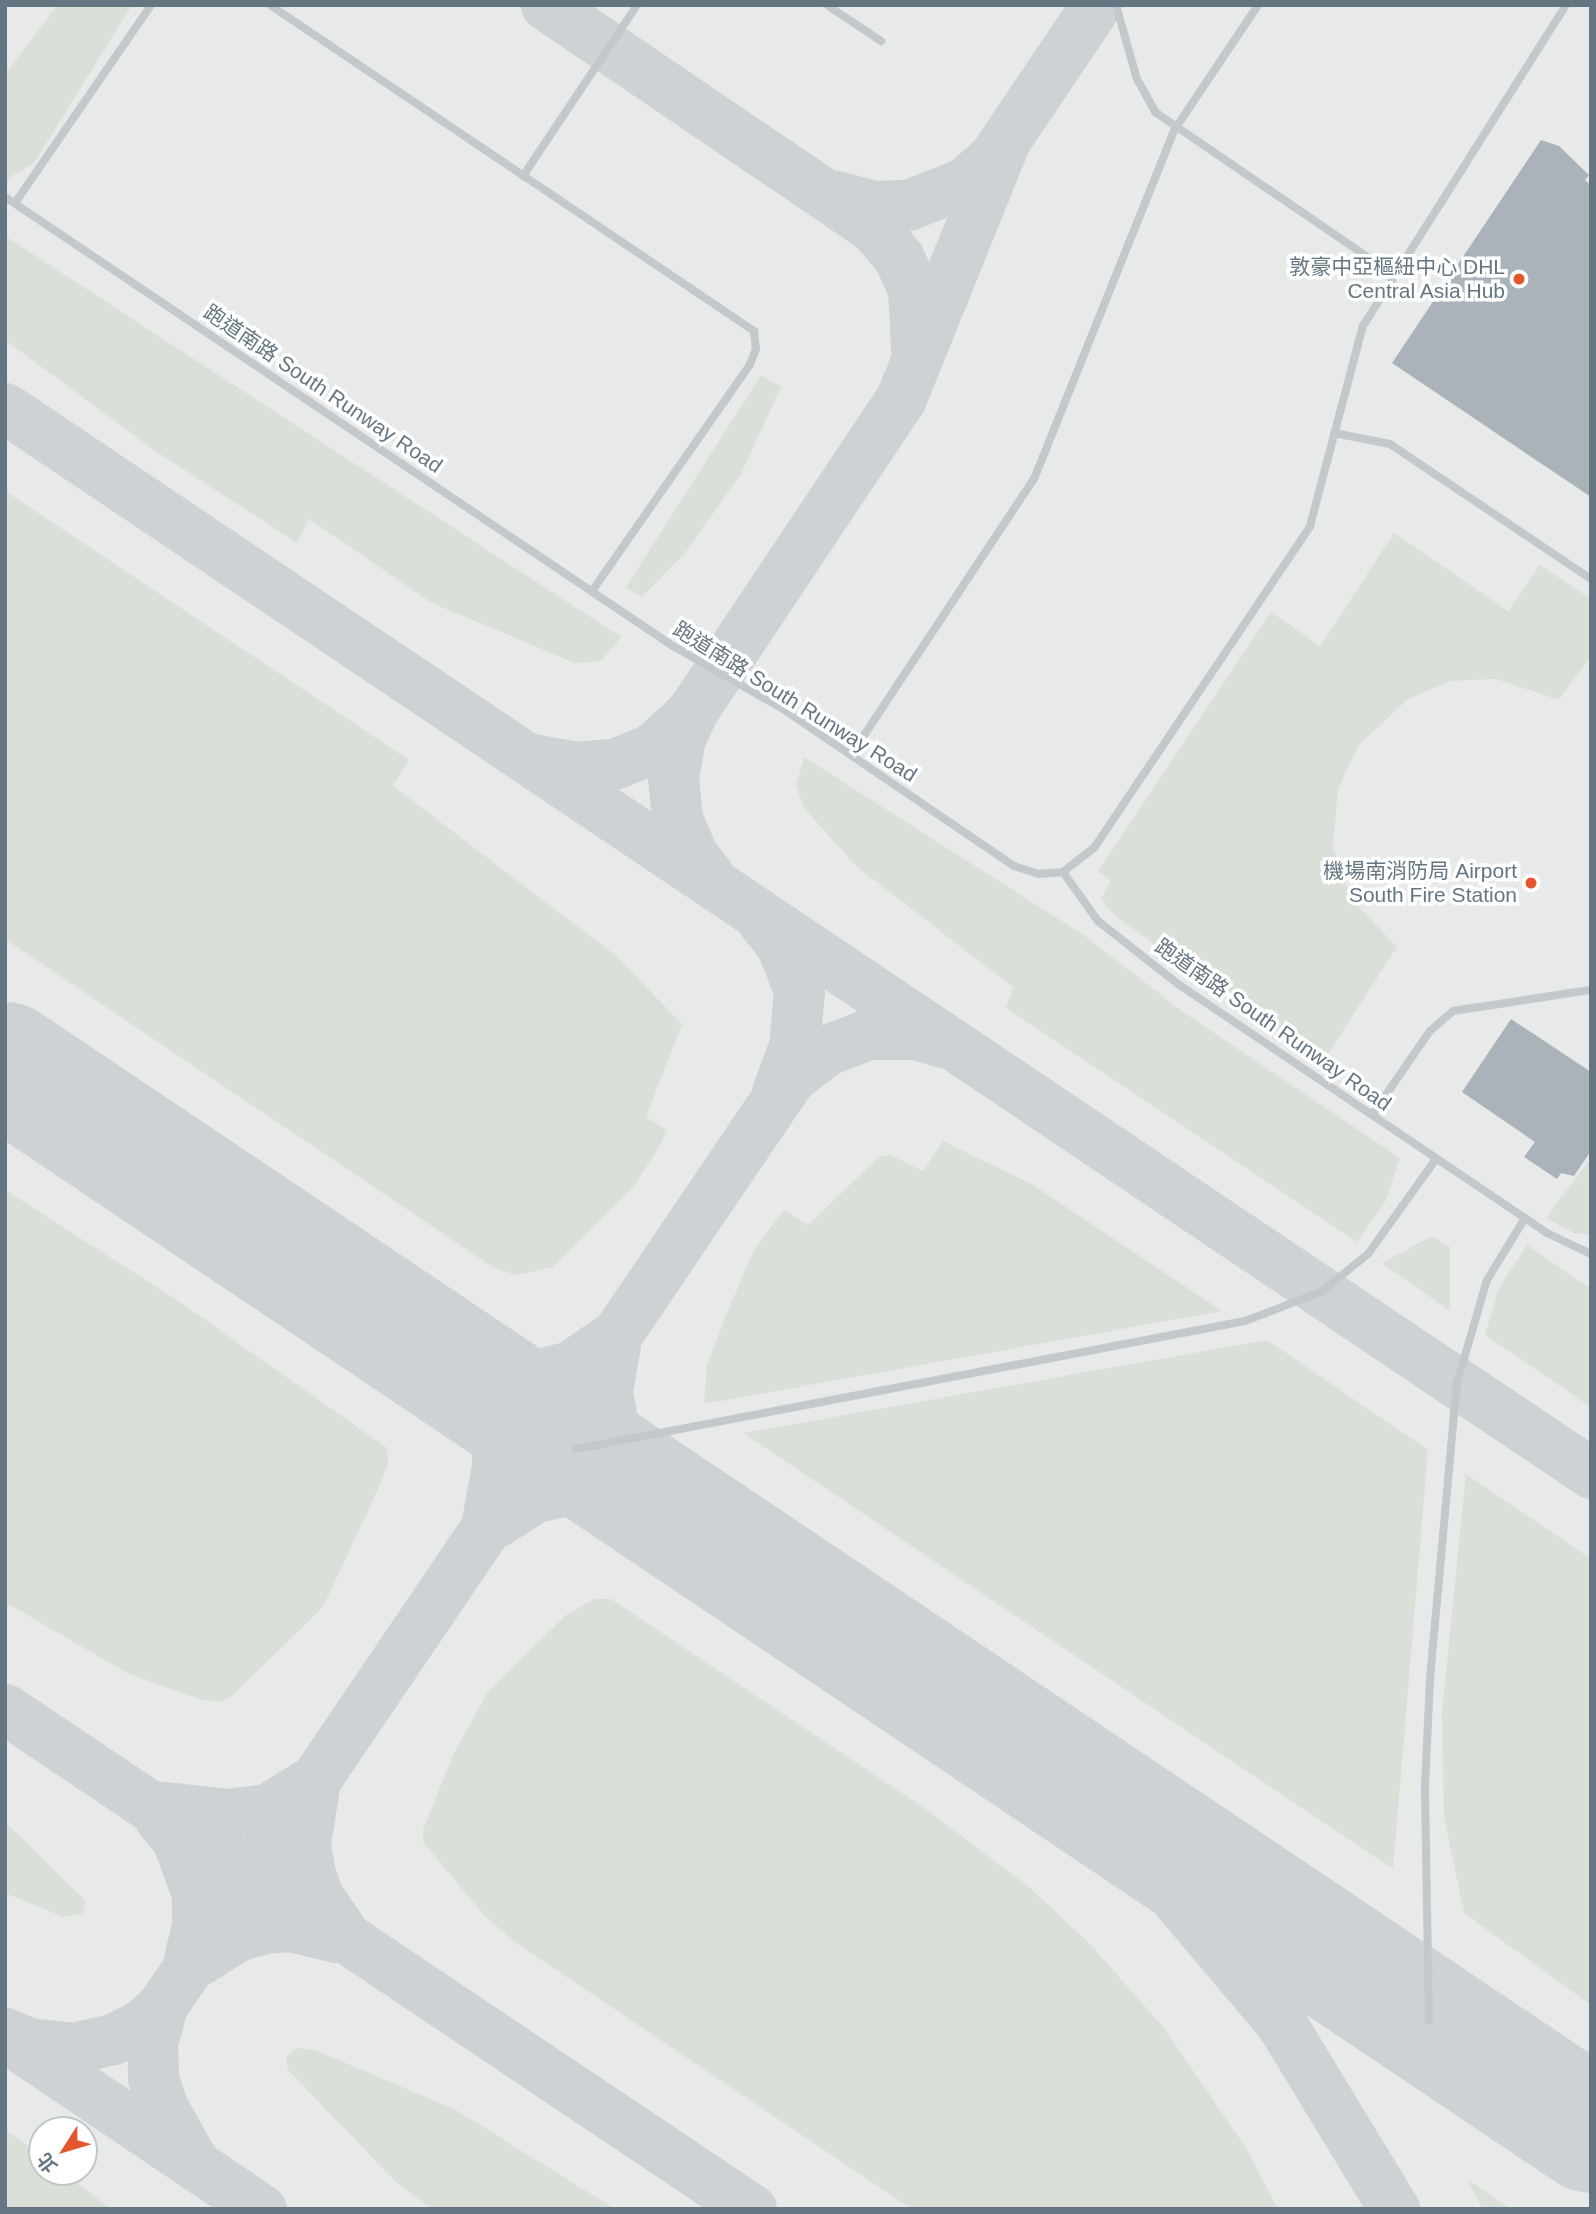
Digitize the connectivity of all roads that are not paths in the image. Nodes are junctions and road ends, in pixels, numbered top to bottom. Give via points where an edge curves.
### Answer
1 (151, 5) edge
2 (270, 5) edge
3 (637, 5) edge
4 (827, 5) edge
5 (1116, 5) edge
6 (1258, 5) edge
7 (1566, 5) edge
8 (881, 41) dead end
9 (1175, 129) junction
10 (523, 176) junction
11 (5, 197) edge
12 (15, 203) junction
13 (1394, 275) junction
14 (1334, 433) junction
15 (1591, 579) edge
16 (592, 591) junction
17 (851, 755) junction
18 (1063, 872) junction
19 (1591, 990) edge
20 (1372, 1115) junction
21 (1436, 1159) junction
22 (1525, 1218) junction
23 (1591, 1254) edge
24 (576, 1449) dead end
25 (1429, 2021) dead end

1 - 12 lane
2 - 10 lane
3 - 10 lane
4 - 8 lane
5 - 9 lane via 1144,97
6 - 9 lane
7 - 13 lane
9 - 13 lane
9 - 17 lane via 1034,480
10 - 16 lane via 754,331 756,349 749,366
11 - 12 lane, 跑道南路 South Runway Road
12 - 16 lane, 跑道南路 South Runway Road
13 - 14 lane via 1363,326
14 - 15 lane via 1390,444
14 - 18 lane via 1310,526 1094,848
16 - 17 lane, 跑道南路 South Runway Road
17 - 18 lane, 跑道南路 South Runway Road via 1014,866 1039,874
18 - 20 lane, 跑道南路 South Runway Road via 1098,922 1207,1004
19 - 20 lane via 1452,1011 1430,1031
20 - 21 lane, 跑道南路 South Runway Road
21 - 22 lane, 跑道南路 South Runway Road
21 - 24 lane via 1368,1254 1321,1292 1245,1321
22 - 23 lane, 跑道南路 South Runway Road
22 - 25 lane via 1487,1280 1457,1383 1430,1678 1425,1785

